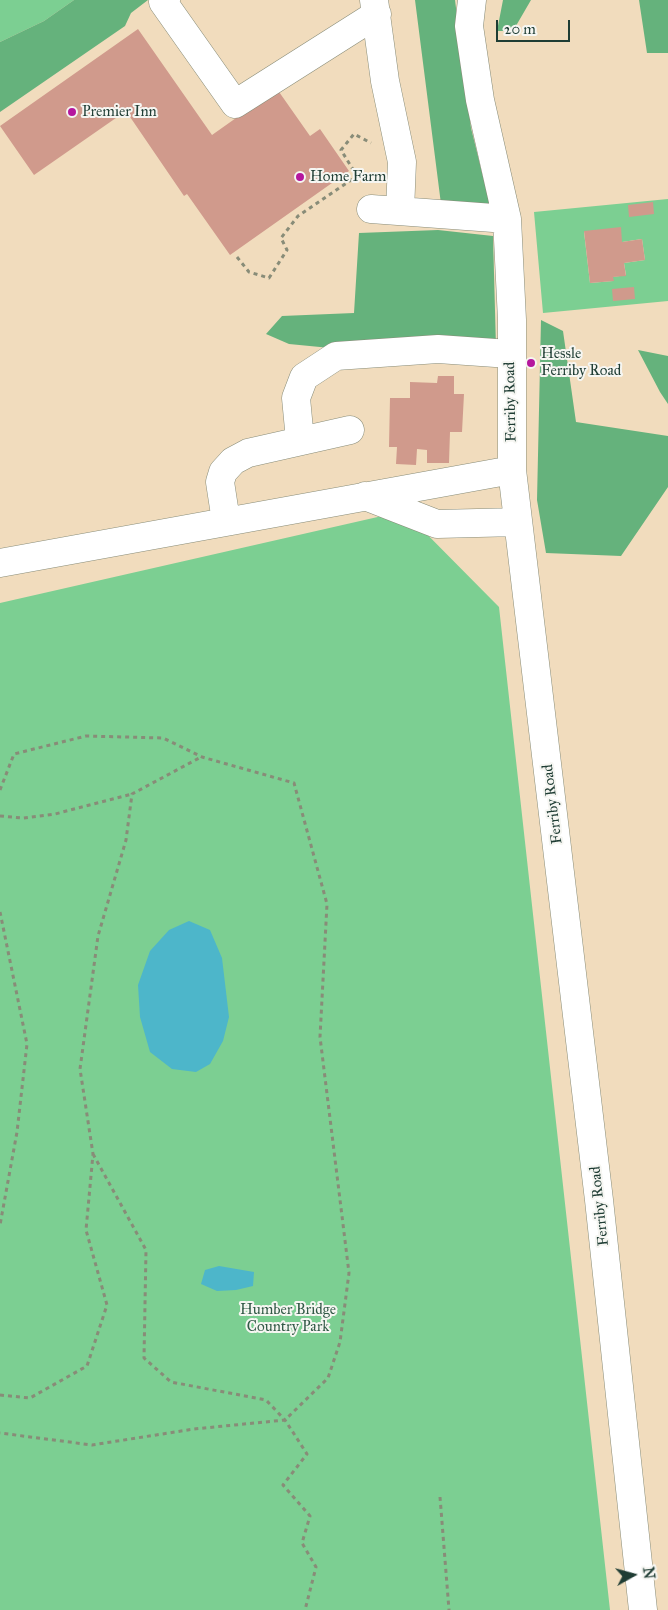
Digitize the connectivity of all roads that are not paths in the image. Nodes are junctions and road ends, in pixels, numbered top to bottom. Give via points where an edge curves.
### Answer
1 (166, 0) edge
2 (472, 0) edge
3 (375, 7) edge
4 (370, 209) dead end
5 (400, 211) junction
6 (507, 219) junction
7 (510, 354) junction
8 (350, 430) dead end
9 (300, 440) junction
10 (512, 470) junction
11 (363, 496) junction
12 (226, 521) junction
13 (518, 522) junction
14 (0, 563) edge
15 (643, 1610) edge

1 - 3 street via 162,2 235,104
2 - 6 street, Ferriby Road via 469,26 480,100
3 - 5 street via 385,81 402,162
4 - 5 street
5 - 6 street
6 - 7 street, Ferriby Road via 512,313
7 - 9 street via 438,348 336,356 304,377 296,398
7 - 10 street, Ferriby Road
8 - 9 street
9 - 12 street via 248,453 233,461 223,472 220,482
10 - 11 street
10 - 13 street, Ferriby Road
11 - 12 street
11 - 13 street via 438,524
12 - 14 street
13 - 15 street, Ferriby Road via 598,1190

